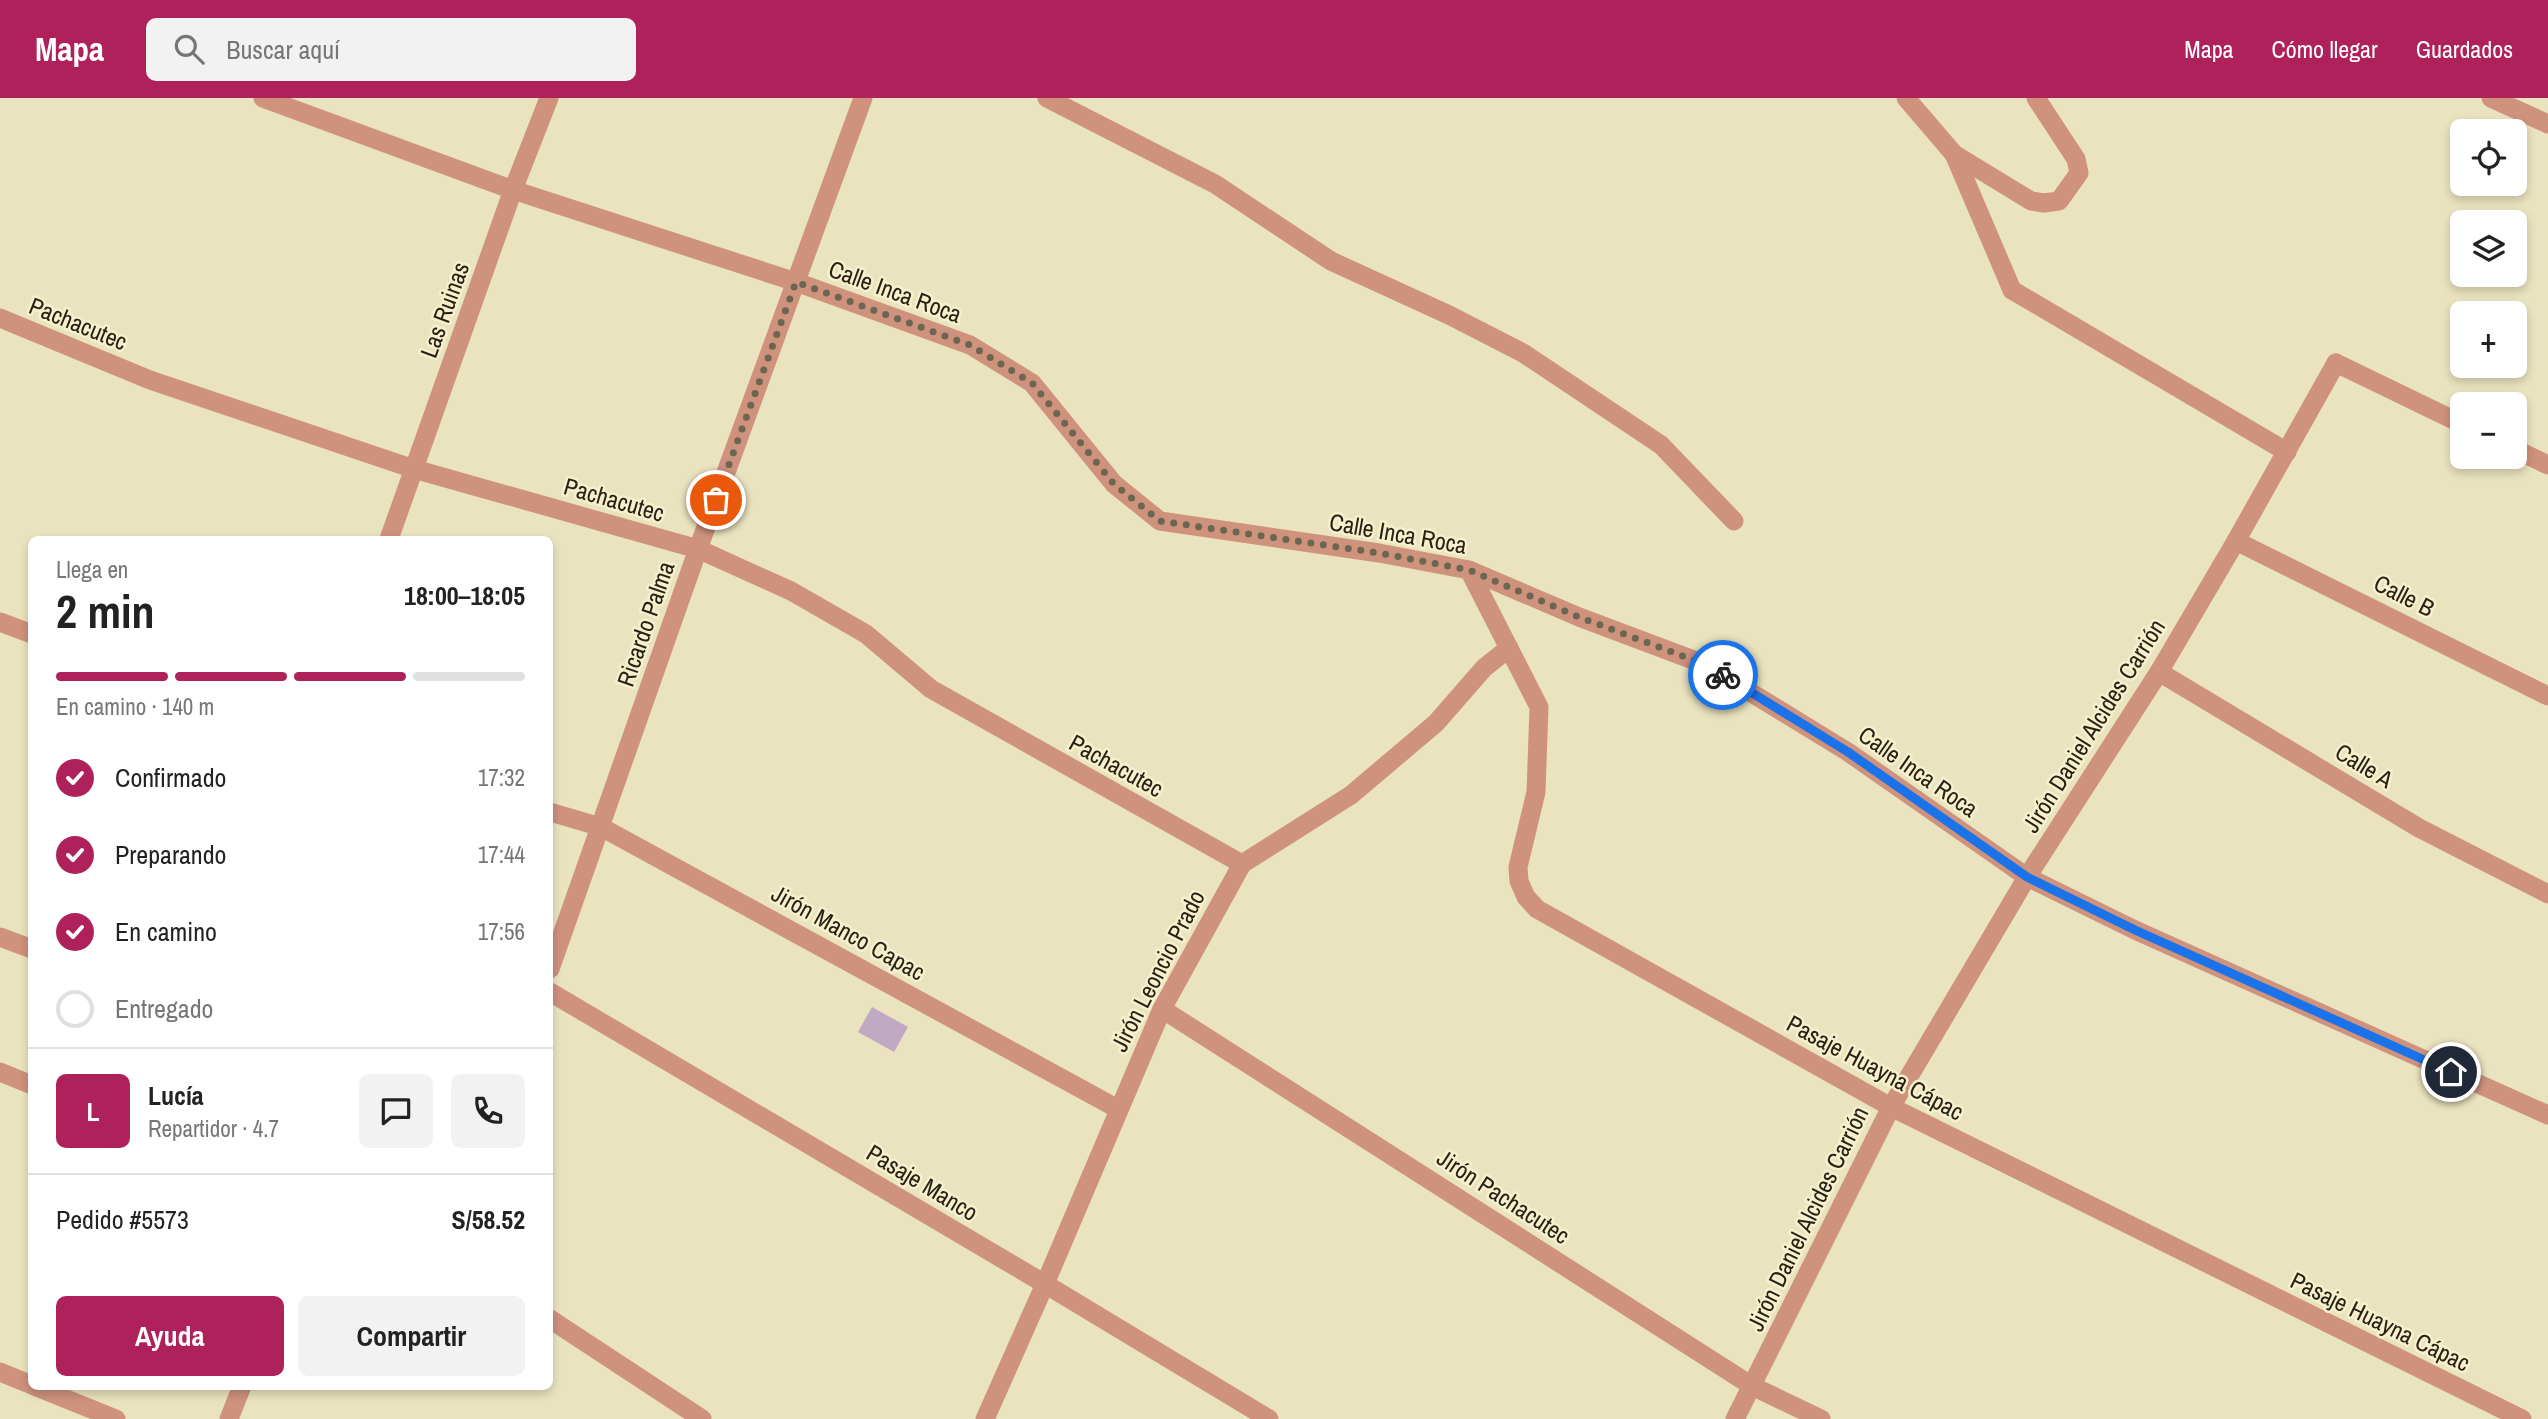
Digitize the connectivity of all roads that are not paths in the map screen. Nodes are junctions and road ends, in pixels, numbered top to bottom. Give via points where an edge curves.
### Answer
1 (263, 98) edge
2 (549, 98) edge
3 (863, 98) edge
4 (1047, 98) edge
5 (1906, 98) edge
6 (2036, 98) edge
7 (2491, 98) edge
8 (2548, 124) edge
9 (1954, 153) junction
10 (513, 190) junction
11 (796, 282) junction
12 (0, 318) edge
13 (2450, 418) edge
14 (2287, 452) junction
15 (2527, 455) edge
16 (2548, 465) edge
17 (414, 469) junction
18 (1734, 521) dead end
19 (390, 536) edge
20 (2236, 541) junction
21 (698, 549) junction
22 (1469, 570) junction
23 (0, 622) edge
24 (28, 632) edge
25 (1509, 648) junction
26 (2159, 672) junction
27 (2548, 696) edge
28 (553, 813) edge
29 (601, 827) junction
30 (1242, 864) junction
31 (2027, 877) junction
32 (2548, 894) edge
33 (0, 937) edge
34 (28, 948) edge
35 (553, 961) edge
36 (553, 994) edge
37 (1162, 1009) junction
38 (0, 1072) edge
39 (28, 1083) edge
40 (1891, 1107) junction
41 (1118, 1109) junction
42 (2548, 1115) edge
43 (1045, 1284) junction
44 (553, 1321) edge
45 (0, 1372) edge
46 (28, 1383) edge
47 (1752, 1386) junction
48 (45, 1390) edge
49 (240, 1390) edge
50 (116, 1419) edge
51 (229, 1419) edge
52 (702, 1419) edge
53 (985, 1419) edge
54 (1269, 1419) edge
55 (1735, 1419) edge
56 (1821, 1419) edge
57 (2522, 1419) edge

1 - 10 street, Calle Inca Roca
2 - 10 street, Las Ruinas
3 - 11 street, Ricardo Palma
4 - 18 street via 1215,184 1331,261 1523,353 1661,445
5 - 9 street
6 - 9 street via 2076,159 2079,173 2059,201 2031,201
7 - 8 street
9 - 14 street via 2012,290
10 - 11 street, Calle Inca Roca
10 - 17 street, Las Ruinas
11 - 21 street, Ricardo Palma
11 - 22 street, Calle Inca Roca via 970,345 1032,383 1114,484 1160,521
12 - 17 street, Pachacutec via 150,380
13 - 14 street, Jirón Daniel Alcides Carrión via 2336,363
14 - 20 street, Jirón Daniel Alcides Carrión
15 - 16 street
17 - 19 street, Las Ruinas
17 - 21 street, Pachacutec
20 - 26 street, Jirón Daniel Alcides Carrión
20 - 27 street, Calle B
21 - 29 street, Ricardo Palma
21 - 30 street, Pachacutec via 792,591 866,634 931,690
22 - 25 street, Pasaje Huayna Cápac
22 - 31 street, Calle Inca Roca via 1704,664 1848,752
23 - 24 street
25 - 30 street, Jirón Leoncio Prado via 1484,668 1436,723 1351,795
25 - 40 street, Pasaje Huayna Cápac via 1539,707 1536,792 1518,867 1526,897 1537,909
26 - 31 street, Jirón Daniel Alcides Carrión
26 - 32 street, Calle A via 2419,828
28 - 29 street, Jirón Manco Capac
29 - 35 street, Ricardo Palma
29 - 41 street, Jirón Manco Capac
30 - 37 street, Jirón Leoncio Prado
31 - 40 street, Jirón Daniel Alcides Carrión
31 - 42 street, Calle Inca Roca
33 - 34 street
36 - 43 street, Pasaje Manco
37 - 41 street, Jirón Leoncio Prado
37 - 47 street, Jirón Pachacutec
38 - 39 street
40 - 47 street, Jirón Daniel Alcides Carrión
40 - 57 street, Pasaje Huayna Cápac
41 - 43 street, Jirón Leoncio Prado
43 - 53 street, Jirón Leoncio Prado
43 - 54 street, Pasaje Manco
44 - 52 street
45 - 46 street
47 - 55 street, Jirón Daniel Alcides Carrión
47 - 56 street, Jirón Pachacutec
48 - 50 street
49 - 51 street

